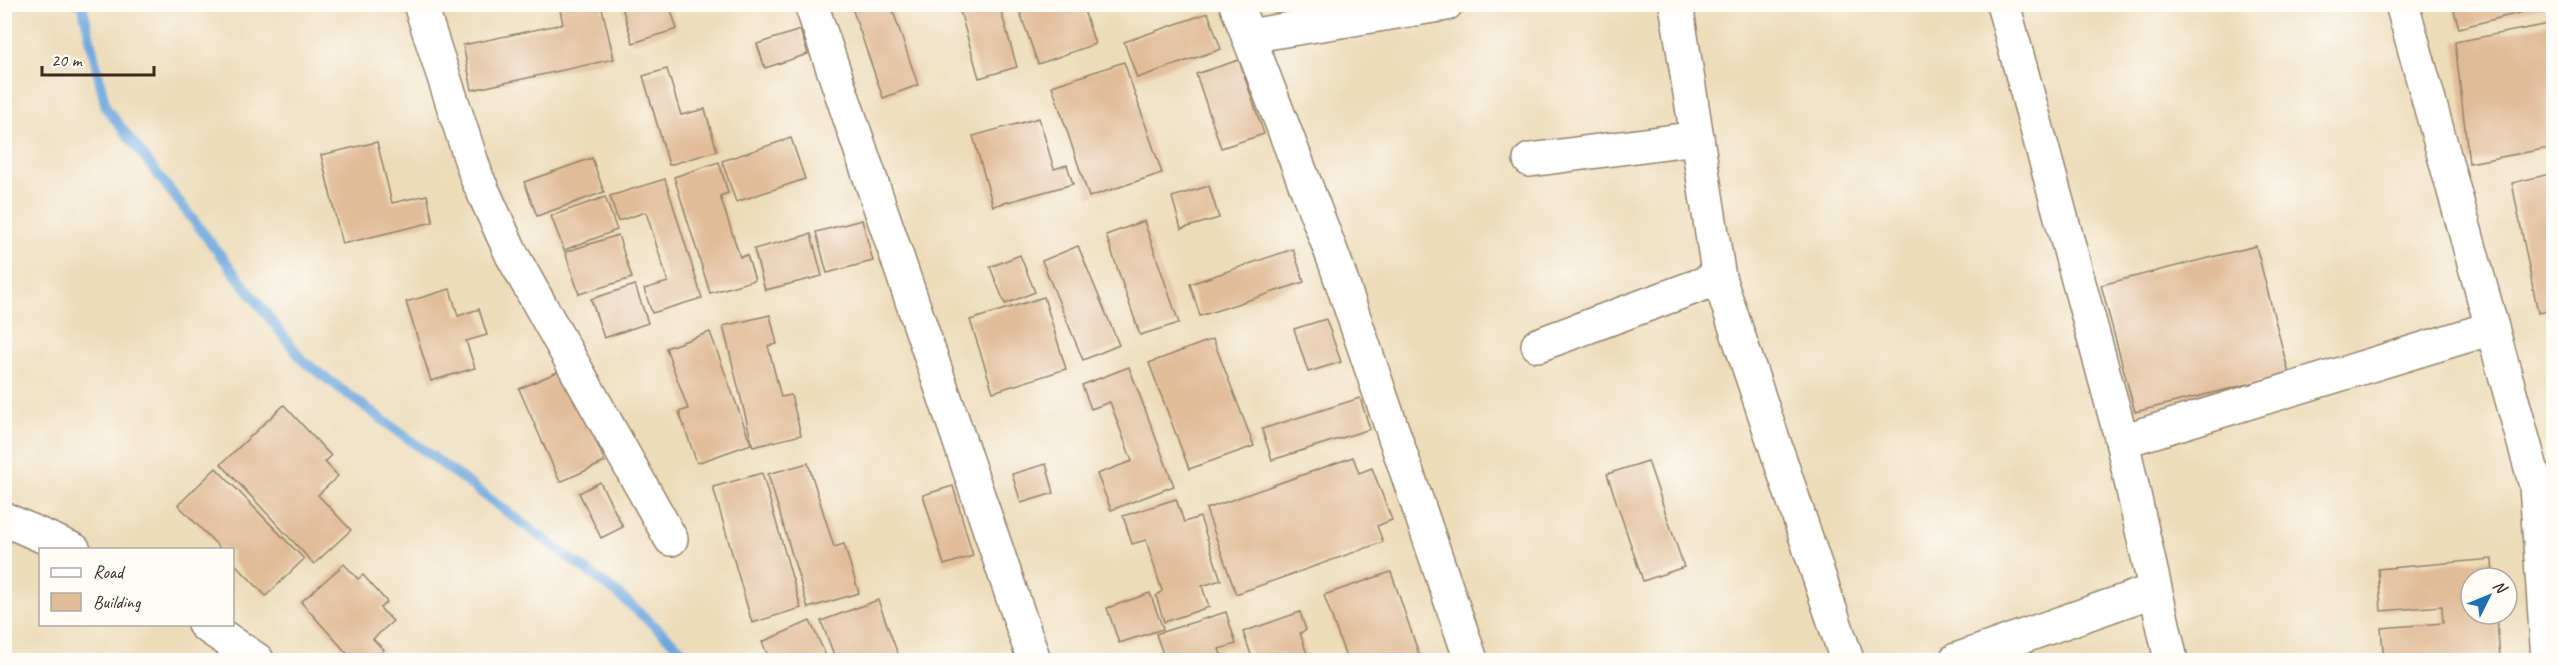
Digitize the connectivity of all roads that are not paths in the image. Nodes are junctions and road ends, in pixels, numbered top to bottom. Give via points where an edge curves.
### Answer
1 (420, 4) edge
2 (811, 4) edge
3 (1236, 4) edge
4 (1446, 4) edge
5 (1676, 4) edge
6 (2003, 4) edge
7 (2402, 4) edge
8 (1248, 36) junction
9 (1697, 138) junction
10 (1530, 160) dead end
11 (1719, 278) junction
12 (2492, 328) junction
13 (1538, 345) dead end
14 (2122, 441) junction
15 (2545, 484) edge
16 (4, 519) edge
17 (671, 539) dead end
18 (72, 548) edge
19 (2155, 590) junction
20 (207, 626) edge
21 (257, 660) edge
22 (1034, 660) edge
23 (1471, 660) edge
24 (1847, 660) edge
25 (1956, 660) edge
26 (2171, 660) edge
27 (2548, 660) edge

1 - 17 street via 477,178 512,255
2 - 22 street
3 - 8 street
4 - 8 street
5 - 9 street
6 - 14 street
7 - 12 street
8 - 23 street via 1335,262
9 - 10 street
9 - 11 street
11 - 13 street
11 - 24 street
12 - 14 street
12 - 15 street
14 - 19 street
15 - 27 street
16 - 18 street
19 - 25 street
19 - 26 street
20 - 21 street

